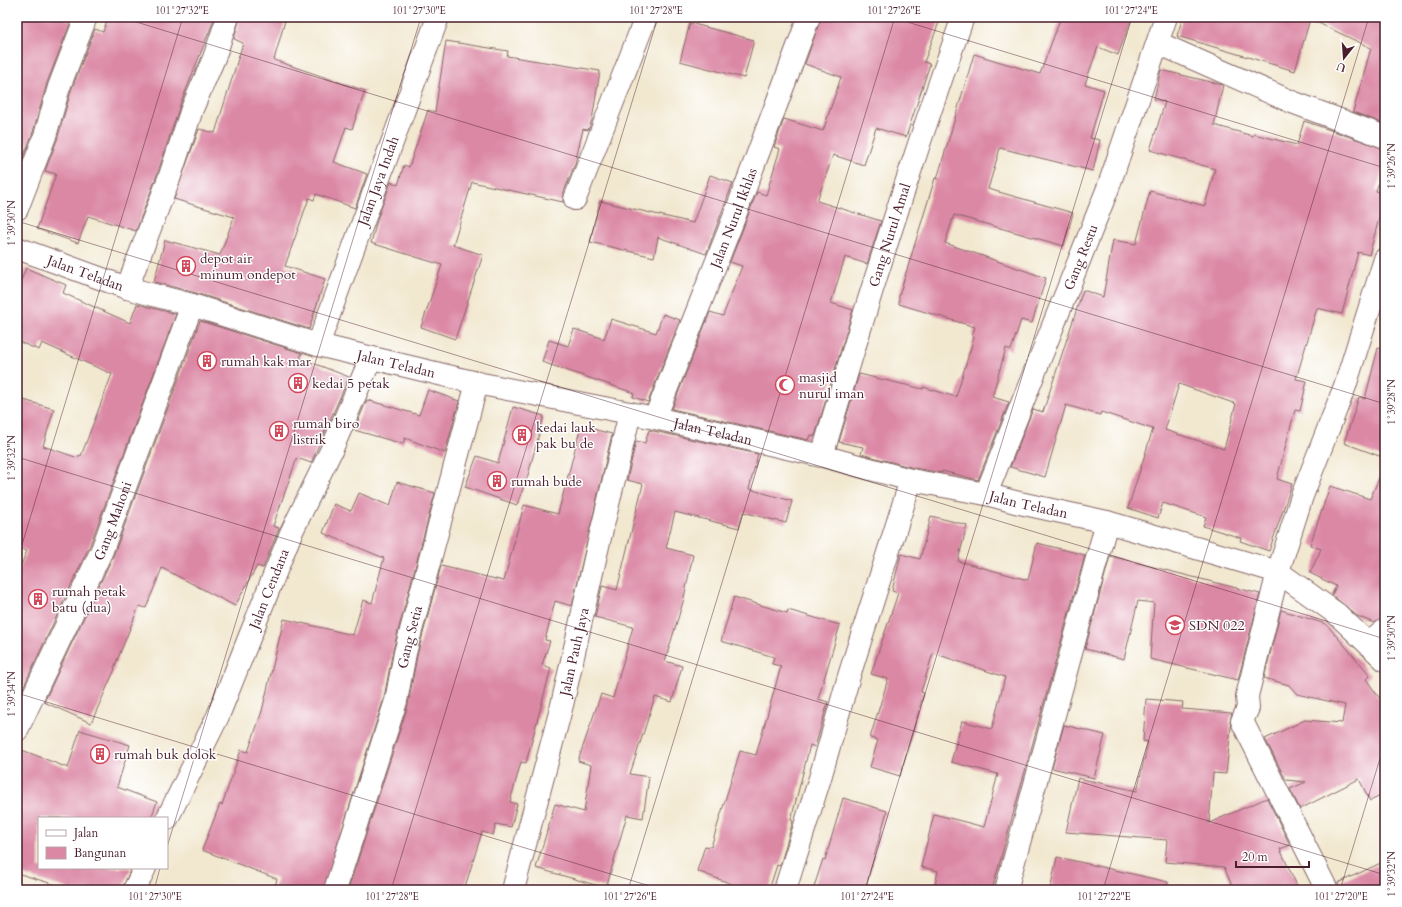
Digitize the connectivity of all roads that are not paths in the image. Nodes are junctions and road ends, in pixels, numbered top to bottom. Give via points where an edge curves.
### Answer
1 (86, 17) edge
2 (228, 17) edge
3 (438, 17) edge
4 (646, 17) edge
5 (810, 17) edge
6 (963, 17) edge
7 (1166, 17) edge
8 (1158, 43) junction
9 (1385, 137) edge
10 (575, 198) dead end
11 (17, 209) edge
12 (19, 254) edge
13 (1385, 259) edge
14 (127, 288) junction
15 (192, 305) junction
16 (318, 345) junction
17 (371, 358) junction
18 (477, 383) junction
19 (630, 413) junction
20 (655, 418) junction
21 (822, 456) junction
22 (911, 480) junction
23 (986, 494) junction
24 (1107, 522) junction
25 (1278, 572) junction
26 (1377, 637) edge
27 (1385, 660) edge
28 (17, 730) edge
29 (168, 818) edge
30 (144, 869) edge
31 (134, 890) edge
32 (335, 890) edge
33 (513, 890) edge
34 (785, 890) edge
35 (1006, 890) edge
36 (1327, 890) edge

1 - 11 street
2 - 14 street
3 - 16 street, Jalan Jaya Indah
4 - 10 street
5 - 20 street, Jalan Nurul Ikhlas
6 - 21 street, Gang Nurul Amal via 922,131
7 - 8 street, Gang Restu
8 - 9 street via 1292,102
8 - 23 street, Gang Restu via 1108,188
12 - 14 street, Jalan Teladan
13 - 25 street via 1345,386 1302,496
14 - 15 street, Jalan Teladan
15 - 16 street, Jalan Teladan
15 - 28 street, Gang Mahoni via 102,550
16 - 17 street, Jalan Teladan
17 - 18 street, Jalan Teladan
17 - 29 street, Jalan Cendana via 331,451 291,533 218,716
18 - 19 street, Jalan Teladan
18 - 32 street, Gang Setia via 405,653 396,701
19 - 20 street, Jalan Teladan
19 - 33 street, Jalan Pauh Jaya via 596,550 562,706
20 - 21 street, Jalan Teladan
21 - 22 street, Jalan Teladan
22 - 23 street, Jalan Teladan
22 - 34 street
23 - 24 street, Jalan Teladan
24 - 25 street, Jalan Teladan
24 - 35 street
25 - 26 street, Jalan Teladan via 1337,614
25 - 36 street via 1247,696 1248,708 1242,721
26 - 27 street, Jalan Teladan
30 - 31 street

